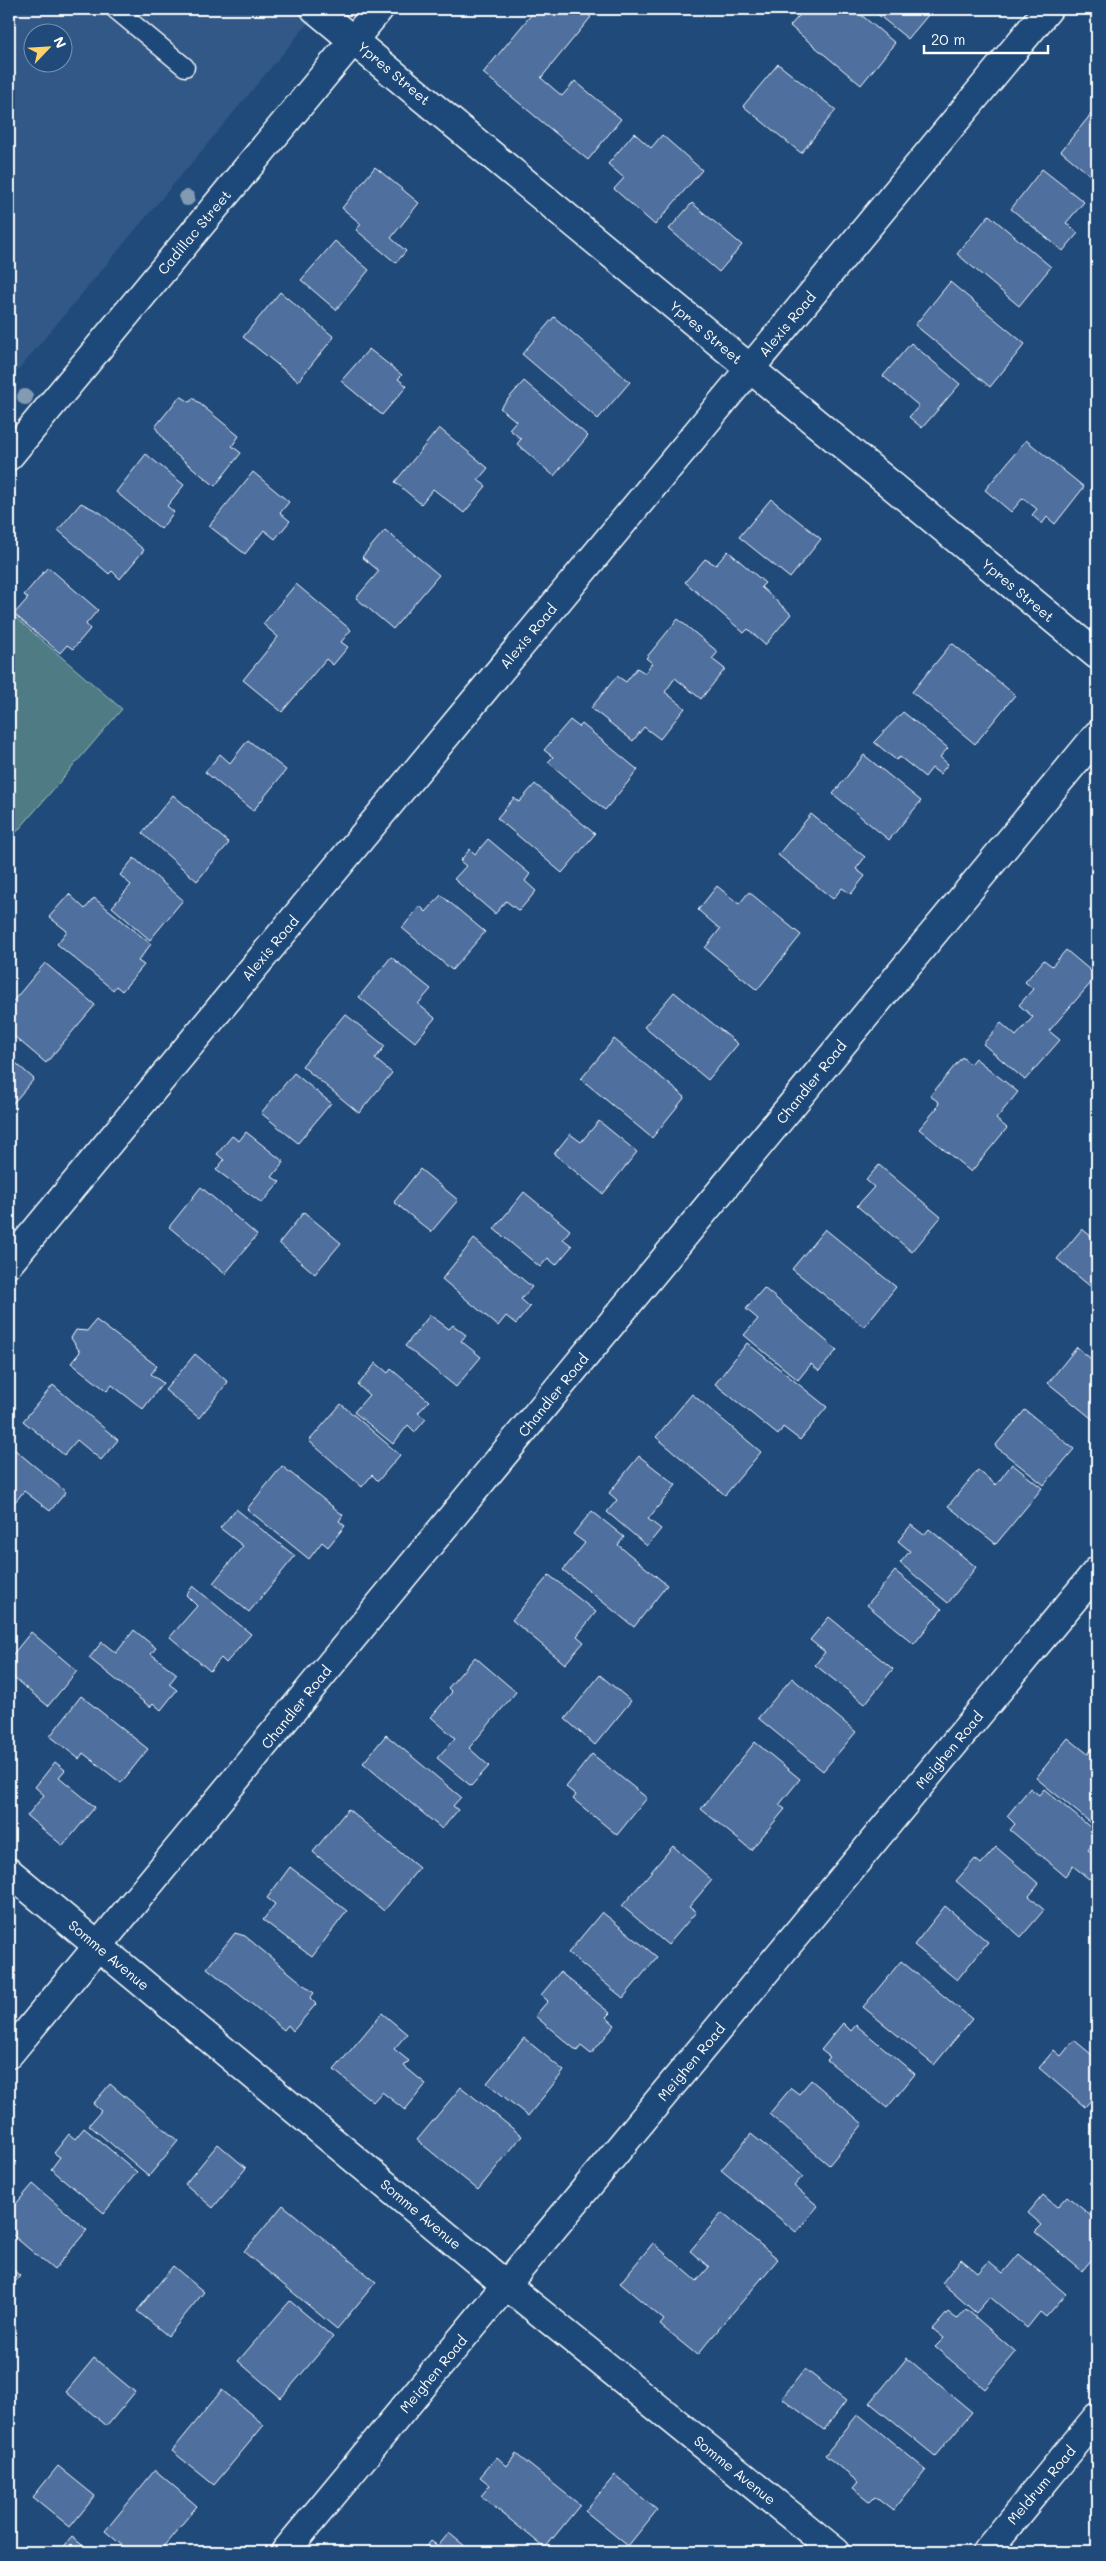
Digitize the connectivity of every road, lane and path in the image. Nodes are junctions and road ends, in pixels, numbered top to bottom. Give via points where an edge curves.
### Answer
1 (115, 9) edge
2 (315, 9) edge
3 (379, 9) edge
4 (1048, 9) edge
5 (354, 40) junction
6 (185, 67) dead end
7 (751, 368) junction
8 (9, 456) edge
9 (1097, 656) edge
10 (1097, 735) edge
11 (9, 1263) edge
12 (1097, 1571) edge
13 (9, 1872) edge
14 (99, 1946) junction
15 (9, 2054) edge
16 (506, 2285) junction
17 (1097, 2417) edge
18 (285, 2552) edge
19 (836, 2552) edge
20 (986, 2552) edge

1 - 6 lane
2 - 5 street, Ypres Street
3 - 5 street, Cadillac Street
4 - 7 street, Alexis Road
5 - 7 street, Ypres Street
5 - 8 street, Cadillac Street
7 - 9 street, Ypres Street
7 - 11 street, Alexis Road
10 - 14 street, Chandler Road
12 - 16 street, Meighen Road
13 - 14 street, Somme Avenue
14 - 15 street, Chandler Road
14 - 16 street, Somme Avenue
16 - 18 street, Meighen Road
16 - 19 street, Somme Avenue
17 - 20 street, Meldrum Road

